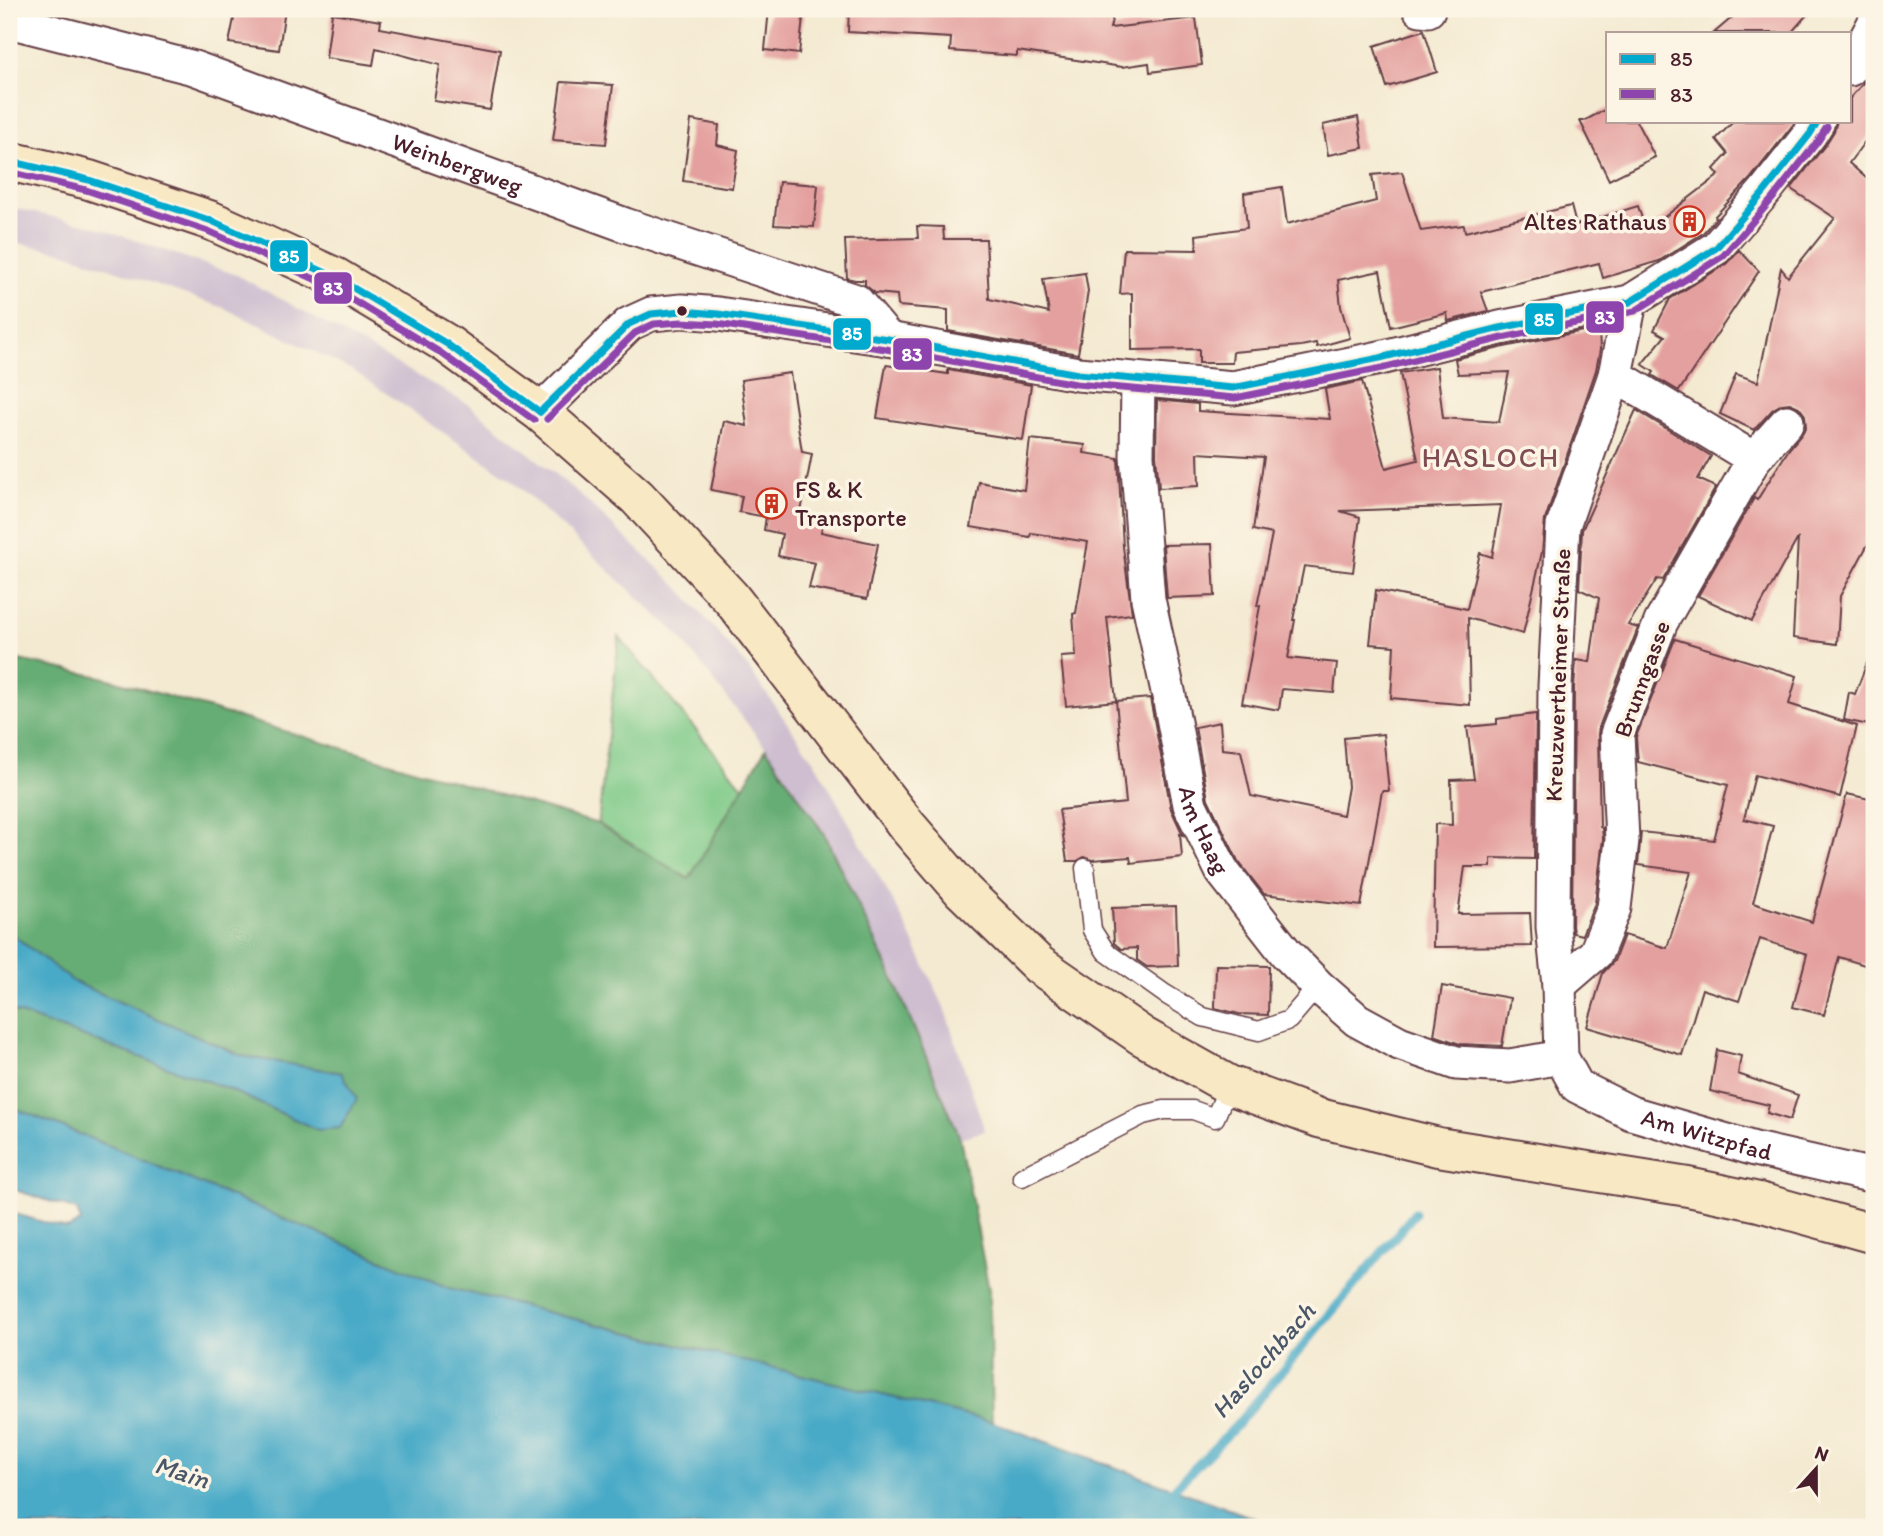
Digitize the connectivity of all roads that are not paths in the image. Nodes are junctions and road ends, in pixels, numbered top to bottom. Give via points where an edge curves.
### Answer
1 (1420, 9) edge
2 (1428, 10) edge
3 (9, 21) edge
4 (1874, 24) edge
5 (1852, 65) edge
6 (1817, 122) edge
7 (9, 161) edge
8 (1630, 302) junction
9 (888, 339) junction
10 (1615, 375) junction
11 (1138, 380) junction
12 (540, 412) junction
13 (1787, 422) dead end
14 (1754, 459) junction
15 (1085, 868) dead end
16 (1559, 985) junction
17 (1318, 986) junction
18 (1561, 1057) junction
19 (1229, 1085) junction
20 (1874, 1176) edge
21 (1022, 1177) dead end
22 (1874, 1234) edge

1 - 2 street
3 - 9 street, Weinbergweg via 194,68 625,225 856,301
4 - 5 street
6 - 8 street via 1716,247
7 - 12 main road via 89,180 212,221 335,277 447,344
8 - 10 street, Kreuzwertheimer Straße
8 - 11 street via 1233,388
9 - 11 street via 1078,374
9 - 12 street via 718,314 651,314 629,324
10 - 14 street
10 - 16 street, Kreuzwertheimer Straße via 1563,526 1555,699 1553,927
11 - 17 street, Am Haag via 1138,456 1149,599 1190,805 1222,871
12 - 19 main road via 638,497 731,598 908,827 982,910 1039,965 1142,1036
13 - 14 street, Brunngasse
14 - 16 street, Brunngasse via 1661,622 1617,734 1622,840 1614,908 1596,953
15 - 17 lane via 1092,930 1106,951 1203,1017 1259,1031 1289,1020
16 - 18 street, Kreuzwertheimer Straße
17 - 18 street, Am Haag via 1357,1020 1399,1043 1456,1063 1510,1066
18 - 20 street, Am Witzpfad via 1577,1087 1631,1113 1755,1149
19 - 21 lane via 1215,1118 1193,1110 1143,1115
19 - 22 main road via 1319,1118 1438,1147 1688,1186

